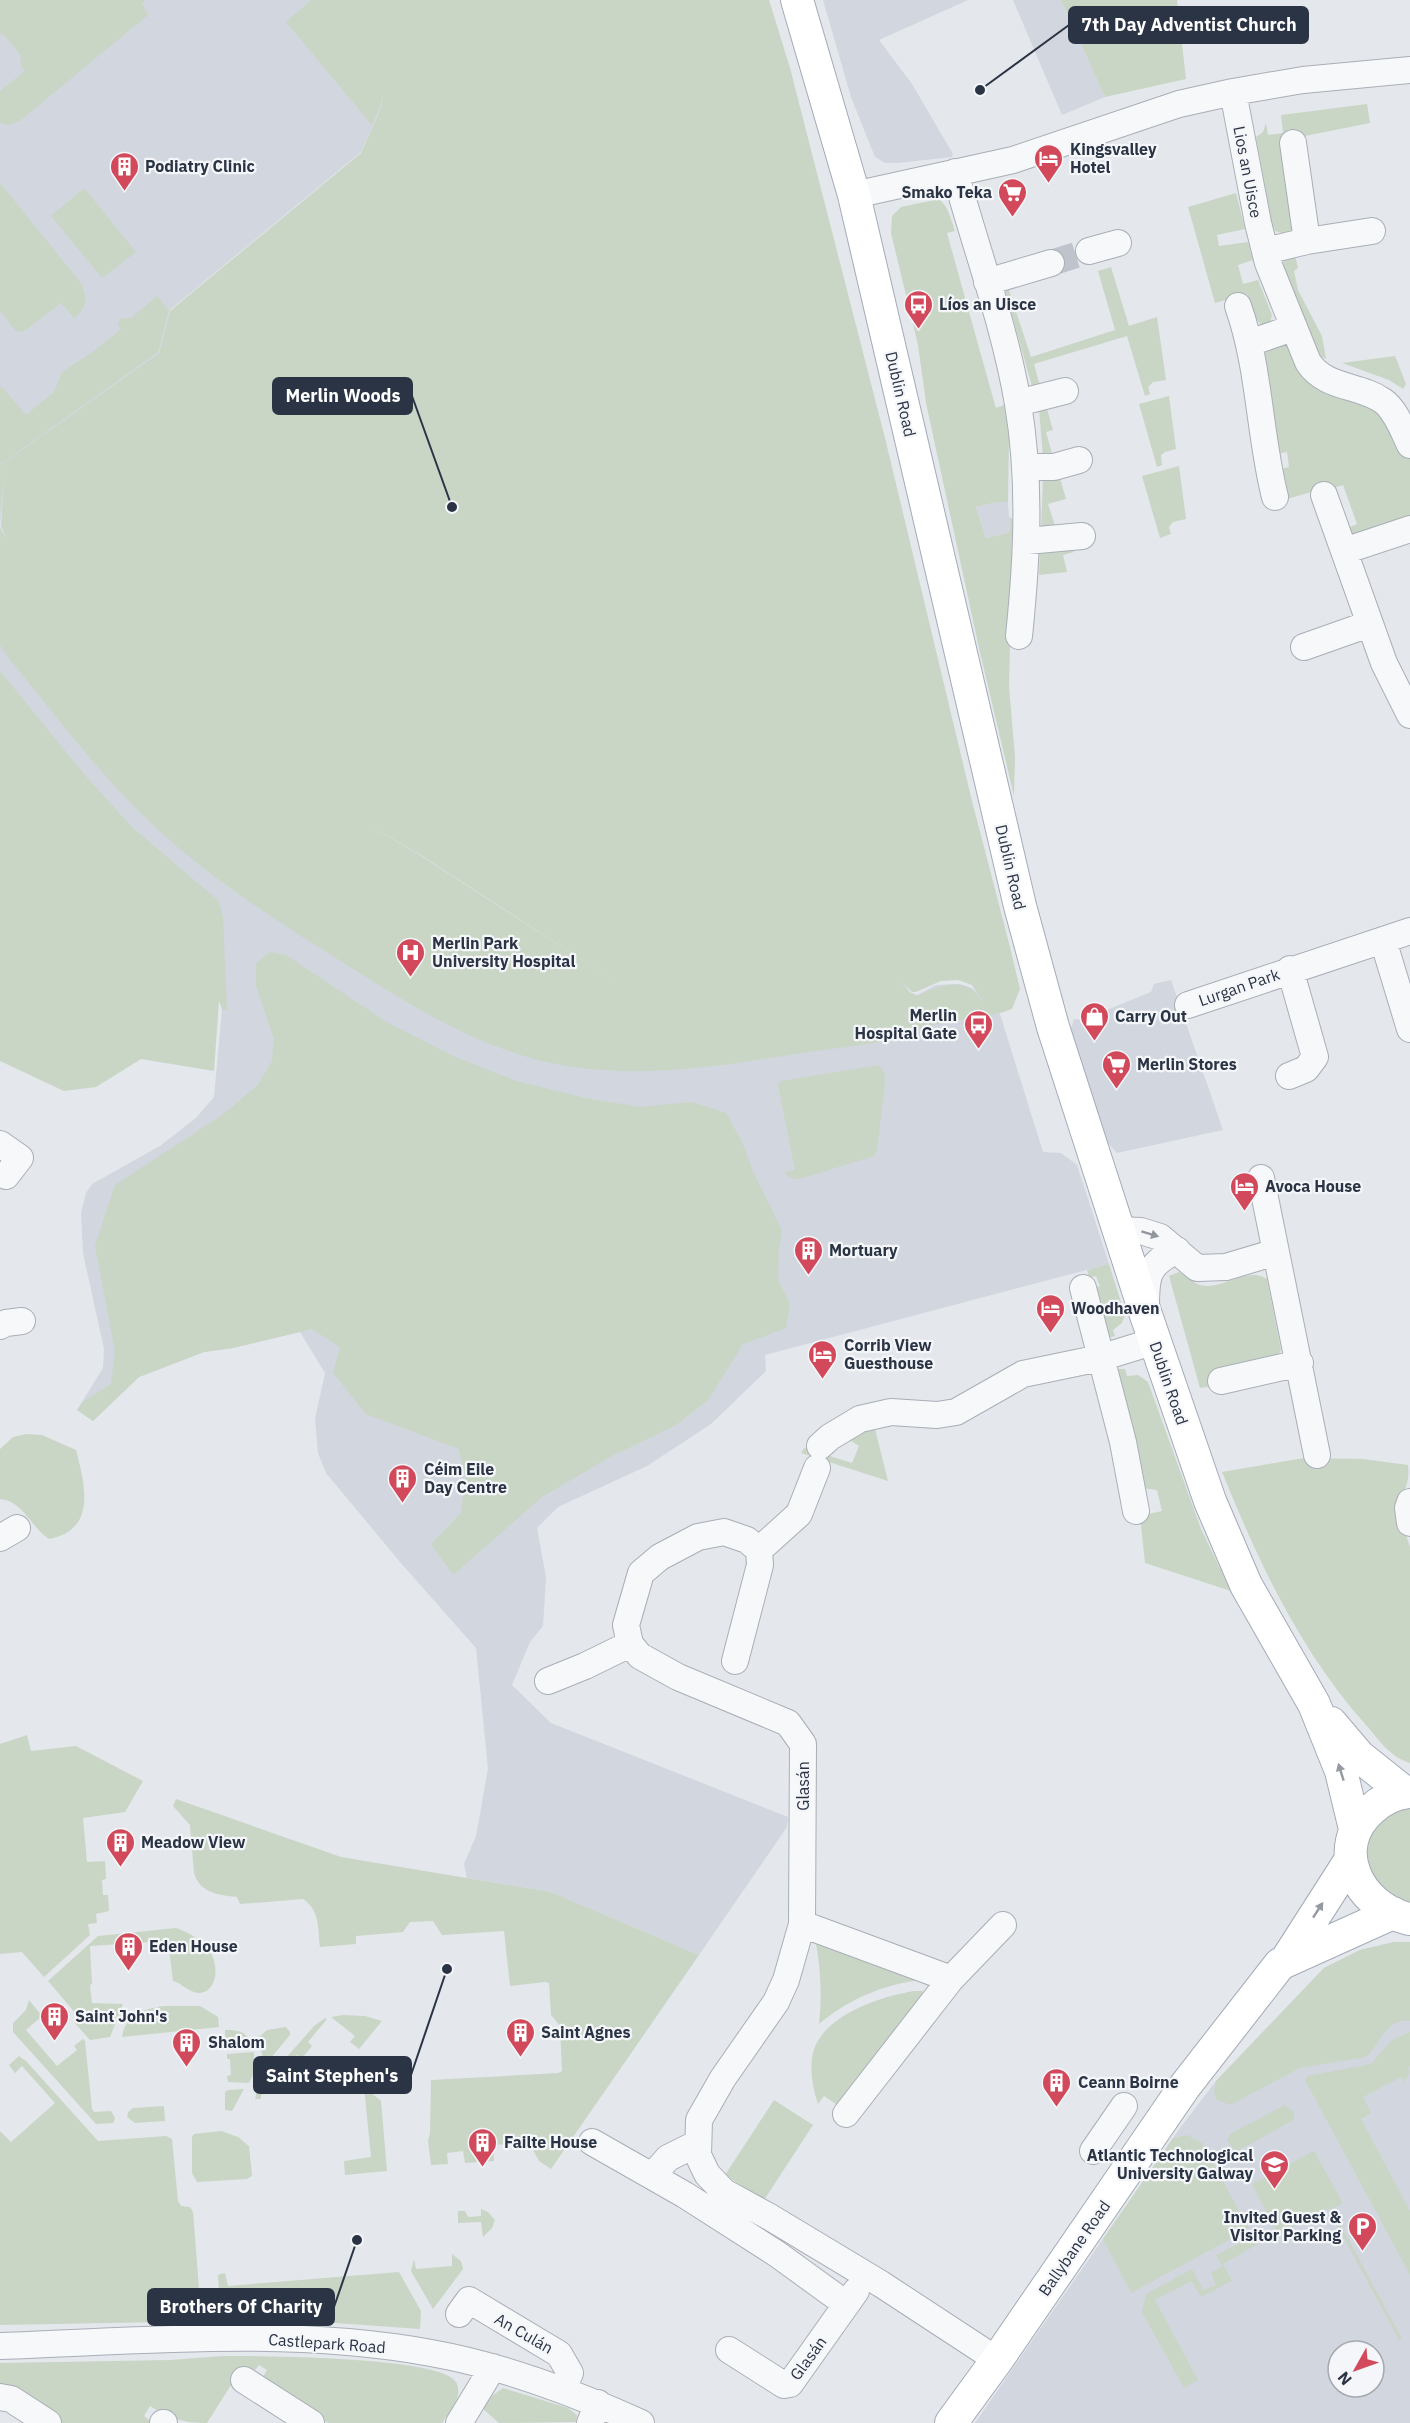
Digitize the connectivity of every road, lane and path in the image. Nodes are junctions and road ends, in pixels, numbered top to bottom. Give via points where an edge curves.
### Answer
1 (797, 0) edge
2 (1410, 70) edge
3 (1233, 92) junction
4 (1293, 143) dead end
5 (955, 172) junction
6 (854, 195) junction
7 (1372, 231) dead end
8 (1308, 241) junction
9 (1118, 243) dead end
10 (1089, 251) tunnel mouth
11 (1264, 251) junction
12 (1052, 263) tunnel mouth
13 (987, 282) junction
14 (1238, 306) dead end
15 (1293, 328) junction
16 (1249, 343) junction
17 (1065, 391) dead end
18 (1018, 403) junction
19 (1410, 445) edge
20 (1079, 460) dead end
21 (1025, 466) junction
22 (1324, 495) dead end
23 (1275, 497) dead end
24 (1410, 529) edge
25 (1082, 536) dead end
26 (1027, 541) junction
27 (1344, 551) junction
28 (1369, 624) junction
29 (1019, 636) dead end
30 (1304, 647) dead end
31 (1402, 683) edge
32 (1410, 715) edge
33 (1410, 931) edge
34 (1383, 940) junction
35 (1290, 969) junction
36 (1188, 1005) dead end
37 (1410, 1029) edge
38 (1289, 1076) dead end
39 (0, 1144) edge
40 (6, 1176) dead end
41 (1261, 1178) dead end
42 (1119, 1230) junction
43 (1177, 1250) junction
44 (1276, 1252) junction
45 (1083, 1288) dead end
46 (1151, 1328) junction
47 (1100, 1358) junction
48 (1300, 1363) junction
49 (1221, 1381) dead end
50 (1317, 1455) dead end
51 (1410, 1502) edge
52 (1136, 1511) dead end
53 (1410, 1523) edge
54 (759, 1550) junction
55 (630, 1644) junction
56 (735, 1661) dead end
57 (548, 1681) dead end
58 (1314, 1704) junction
59 (1407, 1792) edge
60 (1355, 1829) junction
61 (1351, 1859) junction
62 (1402, 1916) edge
63 (802, 1924) junction
64 (1003, 1924) dead end
65 (1287, 1959) junction
66 (951, 1979) junction
67 (1124, 2106) dead end
68 (846, 2114) dead end
69 (1109, 2127) junction
70 (592, 2142) dead end
71 (698, 2143) junction
72 (1142, 2150) junction
73 (1092, 2151) dead end
74 (652, 2176) junction
75 (808, 2240) junction
76 (788, 2263) junction
77 (867, 2276) junction
78 (846, 2304) junction
79 (459, 2314) dead end
80 (0, 2346) edge
81 (729, 2350) dead end
82 (997, 2360) junction
83 (493, 2367) junction
84 (244, 2380) dead end
85 (563, 2390) junction
86 (0, 2397) edge
87 (594, 2413) edge
88 (48, 2423) edge
89 (311, 2423) edge
90 (459, 2423) edge
91 (641, 2423) edge
92 (951, 2423) edge

1 - 6 main road, Dublin Road
2 - 3 street via 1303,80
3 - 5 street via 1179,104 1013,160
3 - 11 street, Lios an Uisce
4 - 8 street
5 - 6 street
5 - 13 street
6 - 42 main road, Dublin Road via 1020,906 1053,1027
7 - 8 street
8 - 11 street
9 - 10 street
11 - 15 street, Lios an Uisce
12 - 13 street
13 - 18 street
14 - 16 street
15 - 16 street
15 - 19 street, Lios an Uisce via 1314,372 1383,401
16 - 23 street
17 - 18 street
18 - 21 street
20 - 21 street via 1054,467
21 - 26 street
22 - 27 street
24 - 27 street
25 - 26 street
26 - 29 street
27 - 28 street
28 - 30 street
28 - 31 street
31 - 32 street
33 - 34 street, Lurgan Park
34 - 35 street, Lurgan Park
34 - 37 street
35 - 36 street, Lurgan Park
35 - 38 street, Lurgan Park via 1315,1057 1306,1069
39 - 40 street via 20,1158
41 - 44 street
42 -> 43 street via 1141,1231
42 - 46 main road, Dublin Road
43 - 44 street via 1197,1268 1209,1269 1226,1268
43 - 46 street via 1160,1258 1150,1270 1146,1286
44 - 48 street
45 - 47 street
46 - 47 street
46 - 58 main road, Dublin Road via 1199,1472 1234,1558
47 - 52 street via 1123,1442
47 - 54 street via 1023,1374 956,1412 891,1412 860,1419 830,1437 818,1457 798,1514
48 - 49 street
48 - 50 street
51 - 53 street
54 - 55 street via 747,1540 724,1532 698,1537 660,1557 641,1573 626,1625
54 - 56 street via 760,1565
55 - 57 street
55 - 63 street, Glasán via 640,1656 678,1677 788,1723 802,1744
58 - 59 main road, Dublin Road via 1359,1756
60 -> 58 main road, Dublin Road via 1341,1771
59 - 60 main road via 1377,1804
60 - 61 main road
61 - 62 main road via 1364,1890 1378,1904
65 -> 61 main road, Ballybane Road
62 - 65 main road, Ballybane Road
63 - 66 street
63 - 71 street, Glasán via 776,2002 699,2120
64 - 66 street
65 - 72 main road, Ballybane Road via 1185,2086
66 - 68 street
67 - 69 street
69 - 72 street
69 - 73 street
70 - 74 street
71 - 74 street via 668,2158
71 - 75 street, Glasán via 698,2155 707,2174 724,2192
72 - 82 main road, Ballybane Road
74 - 76 street
75 - 76 street
75 - 77 street, Glasán
76 - 78 street
77 - 78 street, Glasán
77 - 82 street, Glasán
78 - 81 street, Glasán via 790,2384 784,2385
79 - 85 street, An Culán via 469,2300 559,2354 570,2373
80 - 83 street, Castlepark Road via 279,2339 400,2348
82 - 92 main road, Ballybane Road
83 - 85 street, Castlepark Road
83 - 90 street
84 - 89 street
85 - 87 street, Castlepark Road
86 - 88 street
87 - 91 street, Castlepark Road

